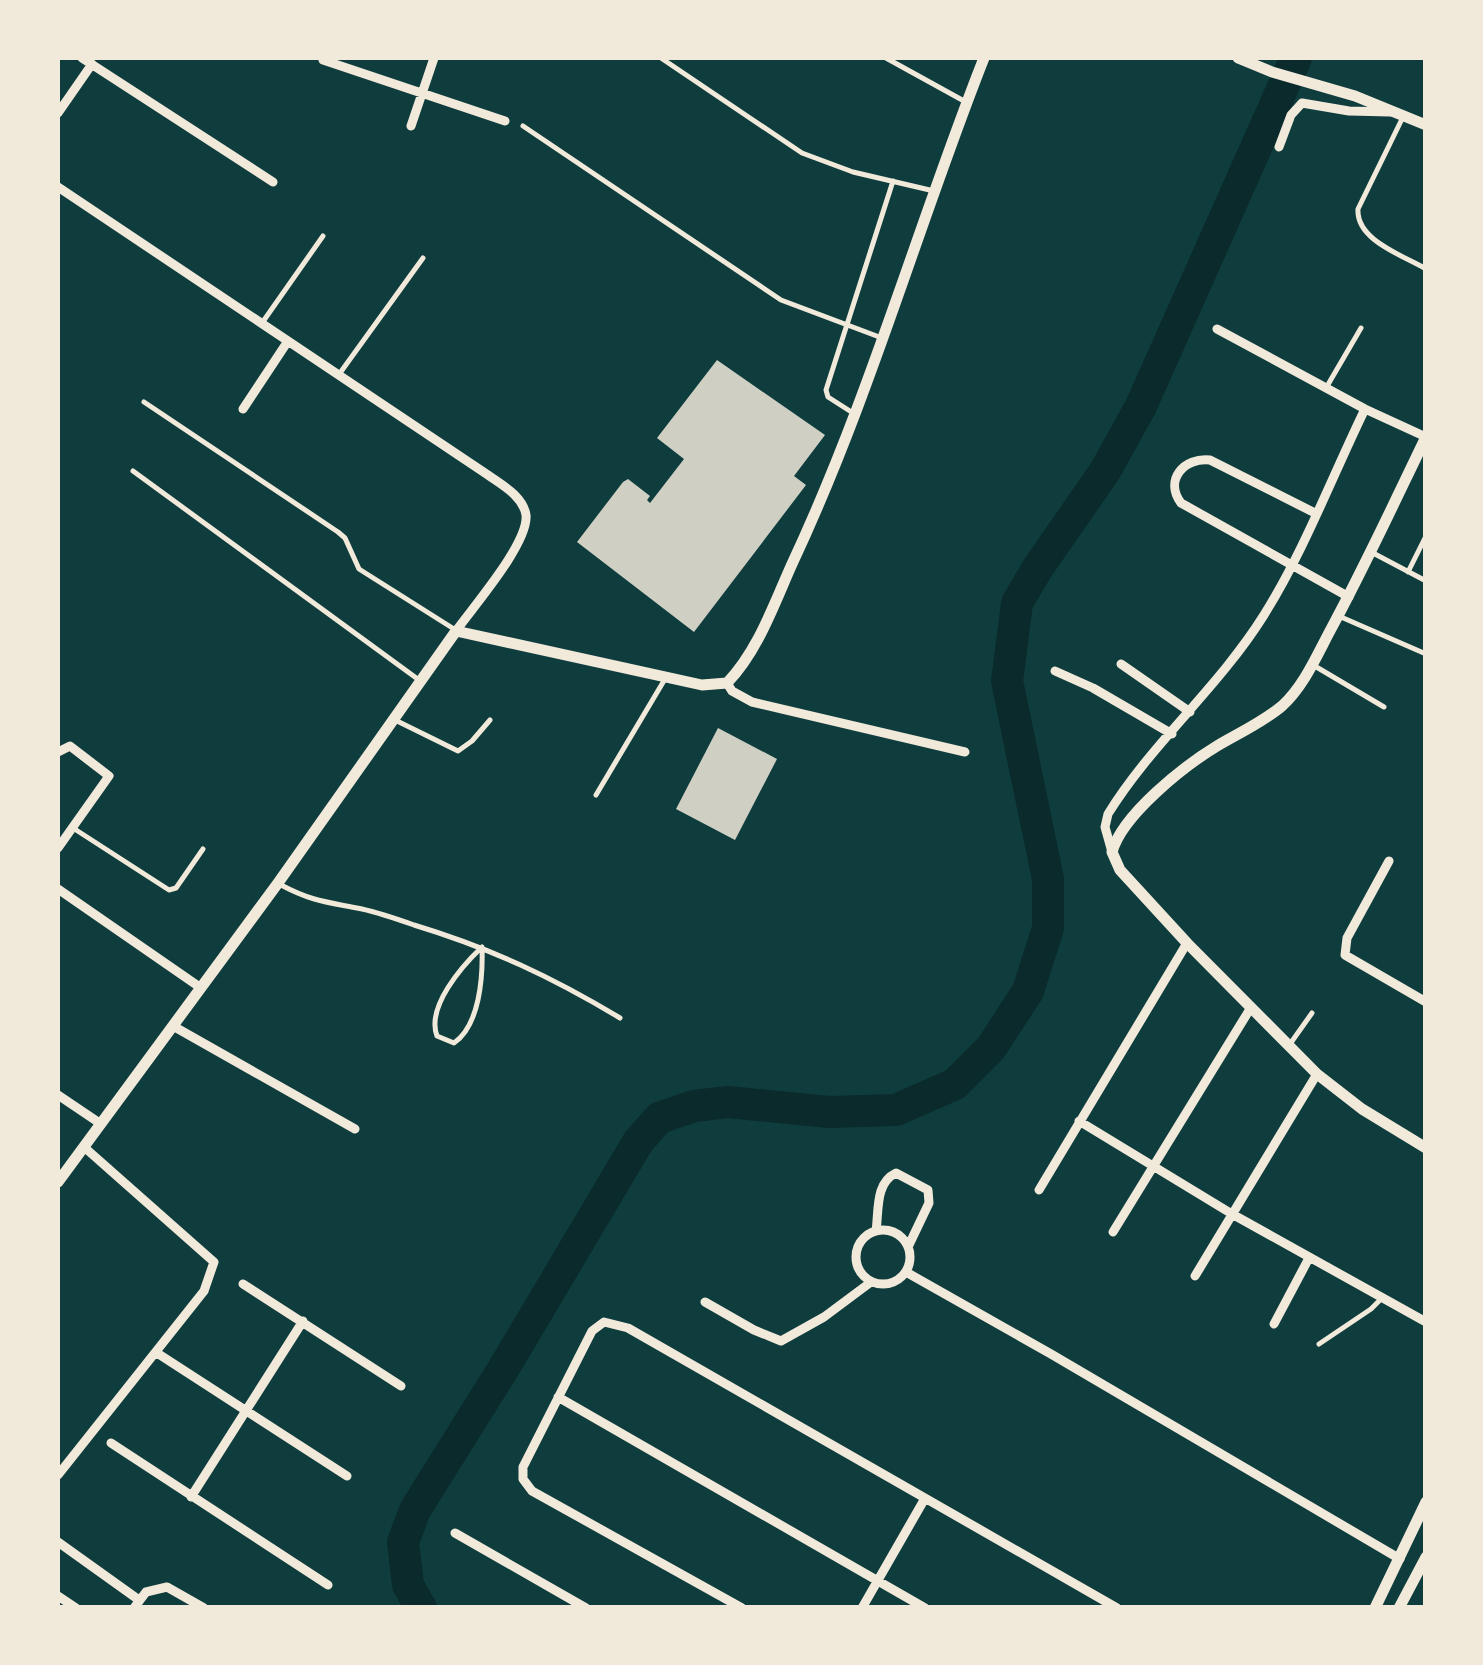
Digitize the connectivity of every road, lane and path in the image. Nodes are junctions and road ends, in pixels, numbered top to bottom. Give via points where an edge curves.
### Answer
1 (82, 58) edge
2 (434, 58) edge
3 (661, 58) edge
4 (886, 58) edge
5 (984, 58) edge
6 (1238, 58) edge
7 (324, 60) dead end
8 (92, 64) junction
9 (422, 92) junction
10 (967, 102) junction
11 (58, 114) edge
12 (1398, 114) junction
13 (505, 121) dead end
14 (1426, 125) edge
15 (411, 126) dead end
16 (523, 126) dead end
17 (1279, 146) dead end
18 (893, 181) junction
19 (274, 182) dead end
20 (58, 187) edge
21 (934, 191) junction
22 (324, 236) dead end
23 (423, 258) dead end
24 (1426, 269) edge
25 (262, 324) junction
26 (846, 325) junction
27 (1361, 328) dead end
28 (1217, 330) dead end
29 (882, 338) junction
30 (288, 341) junction
31 (338, 375) junction
32 (1326, 388) junction
33 (144, 402) dead end
34 (243, 408) dead end
35 (1365, 408) junction
36 (854, 414) junction
37 (1426, 437) edge
38 (132, 471) dead end
39 (1315, 512) junction
40 (1426, 536) edge
41 (1370, 552) junction
42 (1292, 565) junction
43 (1408, 572) junction
44 (1426, 581) edge
45 (1348, 597) junction
46 (1338, 616) junction
47 (456, 631) junction
48 (1426, 654) edge
49 (1121, 664) dead end
50 (1312, 664) junction
51 (1056, 672) dead end
52 (665, 679) junction
53 (422, 682) junction
54 (727, 683) junction
55 (1384, 707) dead end
56 (1190, 712) junction
57 (395, 720) junction
58 (490, 720) dead end
59 (1172, 734) junction
60 (58, 752) edge
61 (964, 752) dead end
62 (596, 795) dead end
63 (73, 828) junction
64 (58, 848) edge
65 (203, 850) dead end
66 (1112, 852) junction
67 (1389, 861) dead end
68 (278, 884) junction
69 (58, 890) edge
70 (1188, 943) junction
71 (482, 947) junction
72 (201, 988) junction
73 (1426, 1002) edge
74 (1250, 1008) junction
75 (1312, 1013) dead end
76 (620, 1018) dead end
77 (172, 1026) junction
78 (1288, 1046) junction
79 (1317, 1074) junction
80 (58, 1095) edge
81 (1079, 1122) junction
82 (102, 1124) junction
83 (355, 1129) dead end
84 (84, 1147) junction
85 (1426, 1148) edge
86 (1153, 1166) junction
87 (58, 1182) edge
88 (1039, 1190) dead end
89 (1232, 1214) junction
90 (876, 1231) junction
91 (1112, 1232) dead end
92 (908, 1246) junction
93 (1309, 1258) junction
94 (906, 1272) junction
95 (1195, 1276) dead end
96 (871, 1282) junction
97 (243, 1284) dead end
98 (1380, 1299) junction
99 (704, 1302) dead end
100 (303, 1321) junction
101 (1426, 1322) edge
102 (1274, 1324) dead end
103 (1320, 1344) dead end
104 (158, 1353) junction
105 (401, 1386) dead end
106 (558, 1397) junction
107 (246, 1412) junction
108 (112, 1443) dead end
109 (58, 1475) edge
110 (347, 1476) dead end
111 (191, 1497) junction
112 (924, 1500) junction
113 (1426, 1502) edge
114 (455, 1533) dead end
115 (58, 1542) edge
116 (1426, 1557) edge
117 (1400, 1559) junction
118 (878, 1580) junction
119 (328, 1585) dead end
120 (58, 1596) edge
121 (136, 1604) edge
122 (76, 1608) edge
123 (204, 1608) edge
124 (586, 1608) edge
125 (742, 1608) edge
126 (862, 1608) edge
127 (925, 1608) edge
128 (1117, 1608) edge
129 (1374, 1608) edge
130 (1399, 1608) edge

1 - 8 street
2 - 9 street
3 - 18 lane via 802,153
4 - 10 lane
5 - 10 street
6 - 12 street
7 - 9 street
8 - 11 street
8 - 19 street
9 - 13 street
9 - 15 street
10 - 21 street
12 - 14 street
12 - 17 street via 1302,103
12 - 24 lane via 1357,222
16 - 26 lane via 781,300
18 - 21 lane
18 - 26 lane
20 - 25 street
21 - 29 street
22 - 25 lane
23 - 31 lane
25 - 30 street
26 - 29 lane
26 - 36 lane via 826,390
27 - 32 lane
28 - 32 street
29 - 36 street
30 - 31 street
30 - 34 street
31 - 47 street via 522,503 526,516 518,542
32 - 35 street
33 - 47 lane via 338,532 359,569
35 - 37 street
35 - 39 street
36 - 54 street via 769,614
37 - 41 street
38 - 53 lane
39 - 42 street
39 - 42 street via 1210,460 1186,463 1173,483 1180,503
40 - 43 lane
41 - 43 lane
41 - 45 street
42 - 45 street
42 - 56 street via 1264,616
43 - 44 lane
45 - 46 street
46 - 48 lane
46 - 50 street
47 - 52 street
47 - 53 street
49 - 56 street
50 - 55 lane
50 - 66 street via 1283,705 1166,785 1118,834
51 - 59 street
52 - 54 street
52 - 62 lane
53 - 57 street
54 - 61 street via 752,702
56 - 59 street
57 - 58 lane via 458,751
57 - 68 street
59 - 66 street via 1108,814 1104,827
60 - 63 street via 70,746 108,776
63 - 64 street
63 - 65 lane via 168,890
66 - 70 street via 1120,870
67 - 73 street via 1347,938 1345,956
68 - 71 lane via 305,898 361,908
68 - 72 street
69 - 72 street
70 - 74 street
70 - 81 street
71 - 71 lane via 459,970 434,1018 436,1036 446,1042 464,1034 481,992
71 - 76 lane
72 - 77 street
74 - 78 street
74 - 86 street
75 - 78 lane
77 - 82 street
77 - 83 street
78 - 79 street
79 - 85 street
79 - 89 street
80 - 82 street
81 - 86 street
81 - 88 street
82 - 84 street
84 - 87 street
84 - 104 street via 214,1262 204,1292
86 - 89 street
86 - 91 street
89 - 93 street
89 - 95 street
90 - 92 street via 898,1235
90 - 92 street via 886,1177 896,1173 919,1183 929,1203
90 - 96 street via 861,1241 856,1259
92 - 94 street
93 - 98 street
93 - 102 street
94 - 96 street via 886,1284
94 - 117 street
96 - 99 street via 781,1342
97 - 100 street
98 - 101 street
98 - 103 lane
100 - 105 street
100 - 107 street
104 - 107 street
104 - 109 street
106 - 112 street via 592,1331 604,1322 617,1324
106 - 118 street
106 - 125 street via 523,1467 532,1490
107 - 110 street
107 - 111 street
108 - 111 street
111 - 119 street
112 - 118 street
112 - 128 street
113 - 117 street
114 - 124 street
115 - 121 street
116 - 130 street
117 - 129 street
118 - 126 street
118 - 127 street
120 - 122 street
121 - 123 street via 146,1592 166,1587

